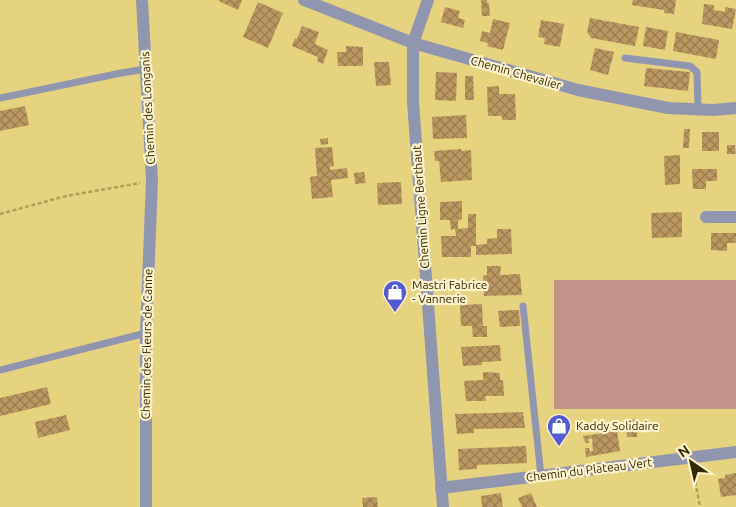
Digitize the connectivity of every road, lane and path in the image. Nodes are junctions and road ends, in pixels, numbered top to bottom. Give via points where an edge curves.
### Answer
1 (142, 0) edge
2 (428, 0) edge
3 (308, 1) edge
4 (413, 43) junction
5 (625, 58) dead end
6 (146, 69) junction
7 (0, 98) edge
8 (736, 108) edge
9 (698, 109) junction
10 (152, 180) junction
11 (0, 214) edge
12 (706, 217) dead end
13 (736, 217) edge
14 (523, 306) dead end
15 (146, 333) junction
16 (0, 370) edge
17 (736, 452) edge
18 (692, 458) junction
19 (541, 476) junction
20 (441, 488) junction
21 (146, 507) edge
22 (443, 507) edge
23 (700, 507) edge

1 - 6 street, Chemin des Longanis
2 - 4 street, Chemin Ligne Berthaut
3 - 4 street, Chemin Chevalier
4 - 9 street, Chemin Chevalier via 578,90 668,108
4 - 20 street, Chemin Ligne Berthaut via 413,102
5 - 9 lane via 690,66 697,72
6 - 7 lane
6 - 10 street, Chemin des Longanis
8 - 9 street, Chemin Chevalier
10 - 11 path, Chemin des Longanis via 66,196
10 - 15 street, Chemin des Fleurs de Canne
12 - 13 street
14 - 19 lane
15 - 16 lane
15 - 21 street, Chemin des Fleurs de Canne
17 - 18 street, Chemin du Plateau Vert
18 - 19 street, Chemin du Plateau Vert
18 - 23 path
19 - 20 street, Chemin du Plateau Vert
20 - 22 street, Chemin Ligne Berthaut

